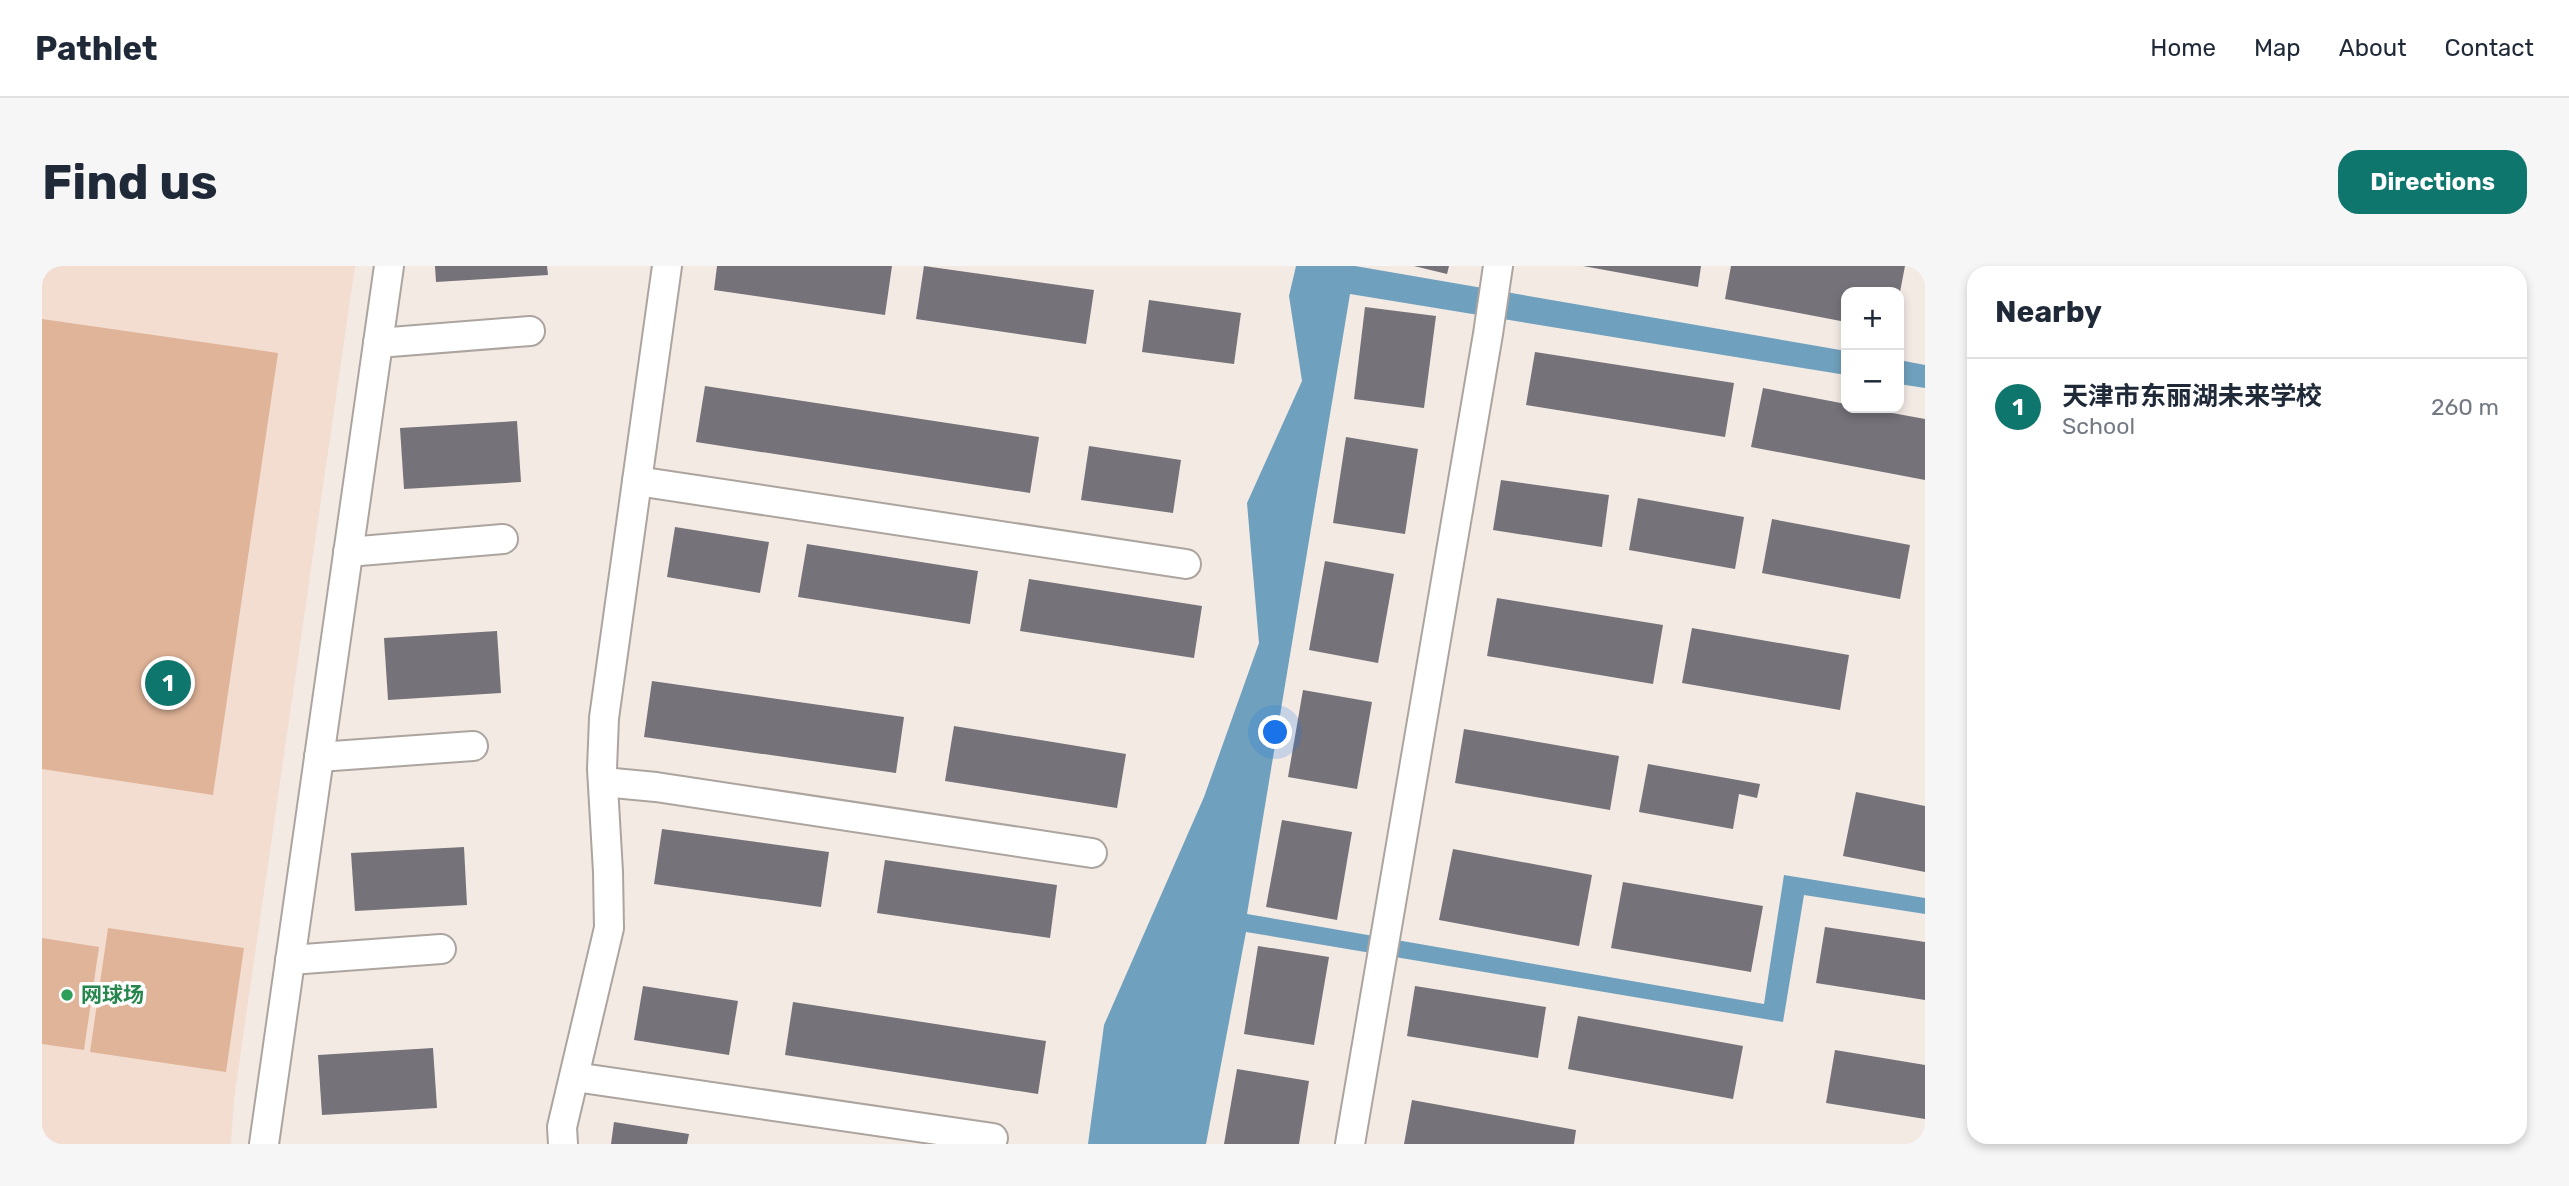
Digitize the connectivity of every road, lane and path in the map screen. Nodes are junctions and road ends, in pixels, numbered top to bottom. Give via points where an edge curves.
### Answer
1 (389, 266) edge
2 (667, 266) edge
3 (1497, 272) edge
4 (530, 331) dead end
5 (378, 343) junction
6 (637, 481) junction
7 (503, 539) dead end
8 (348, 552) junction
9 (1186, 564) dead end
10 (473, 746) dead end
11 (319, 757) junction
12 (603, 782) junction
13 (1093, 853) dead end
14 (441, 949) dead end
15 (290, 960) junction
16 (575, 1077) junction
17 (993, 1138) dead end
18 (264, 1144) edge
19 (563, 1144) edge
20 (1350, 1144) edge

1 - 5 lane
2 - 6 lane
3 - 20 lane
4 - 5 lane
5 - 8 lane
6 - 9 lane
6 - 12 lane via 604,718
7 - 8 lane
8 - 11 lane
10 - 11 lane
11 - 15 lane
12 - 13 lane
12 - 16 lane via 608,928
14 - 15 lane
15 - 18 lane
16 - 17 lane
16 - 19 lane via 562,1127

